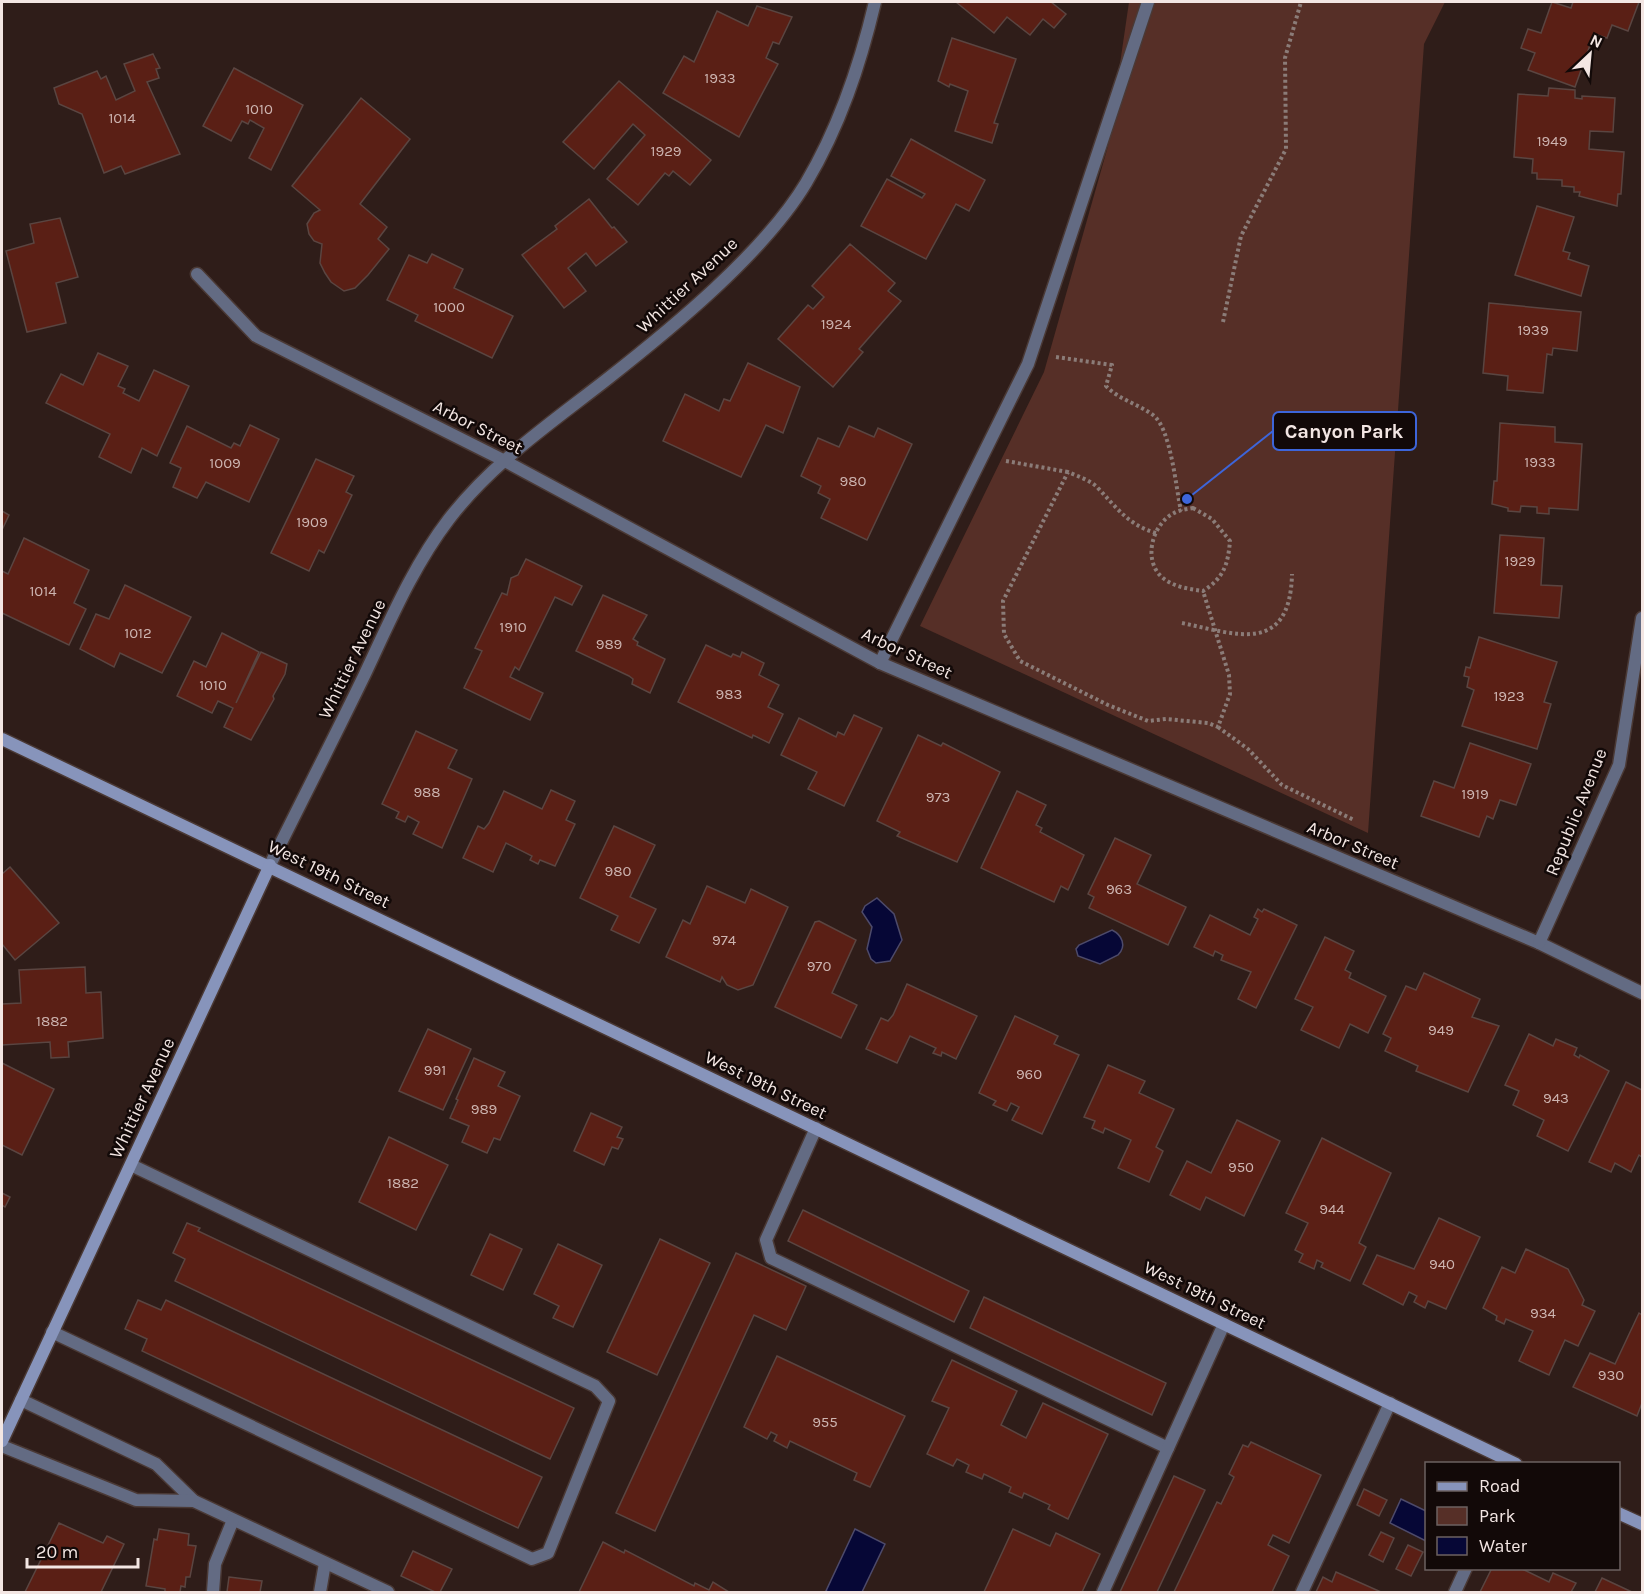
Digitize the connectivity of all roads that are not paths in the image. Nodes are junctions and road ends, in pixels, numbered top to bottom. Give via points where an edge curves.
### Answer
1 (875, 2) edge
2 (1148, 2) edge
3 (197, 274) dead end
4 (503, 460) junction
5 (1642, 618) edge
6 (880, 663) junction
7 (2, 739) edge
8 (270, 865) junction
9 (1539, 943) junction
10 (1642, 993) edge
11 (816, 1128) junction
12 (131, 1165) junction
13 (1224, 1324) junction
14 (52, 1332) junction
15 (21, 1400) junction
16 (1390, 1404) junction
17 (2, 1441) edge
18 (2, 1446) edge
19 (1168, 1448) junction
20 (1512, 1462) edge
21 (194, 1502) junction
22 (1620, 1514) edge
23 (233, 1520) junction
24 (1642, 1524) edge
25 (324, 1563) junction
26 (1466, 1570) edge
27 (213, 1593) edge
28 (320, 1593) edge
29 (388, 1593) edge
30 (1103, 1593) edge
31 (1302, 1593) edge
32 (1455, 1593) edge

1 - 4 street, Whittier Avenue via 862,58 841,114 805,184 768,231 718,285 673,325
2 - 6 street via 1032,354
3 - 4 street, Arbor Street via 256,336
4 - 6 street, Arbor Street
4 - 8 street, Whittier Avenue via 449,519 407,587
5 - 9 street, Republic Avenue via 1619,765
6 - 9 street, Arbor Street
7 - 8 street, West 19th Street
8 - 11 street, West 19th Street
8 - 12 street, Whittier Avenue
9 - 10 street, Arbor Street
11 - 13 street, West 19th Street
11 - 19 street via 766,1240 771,1258
12 - 14 street, Whittier Avenue
12 - 14 street via 596,1386 609,1401 548,1553 532,1559
13 - 16 street, West 19th Street
13 - 19 street
14 - 15 street, Whittier Avenue
15 - 17 street, Whittier Avenue
15 - 21 street via 156,1464
16 - 20 street, West 19th Street
16 - 31 street
18 - 21 street via 136,1500
19 - 30 street
21 - 23 street
22 - 24 street
23 - 25 street
23 - 27 street via 215,1564
25 - 28 street
25 - 29 street
26 - 32 street

